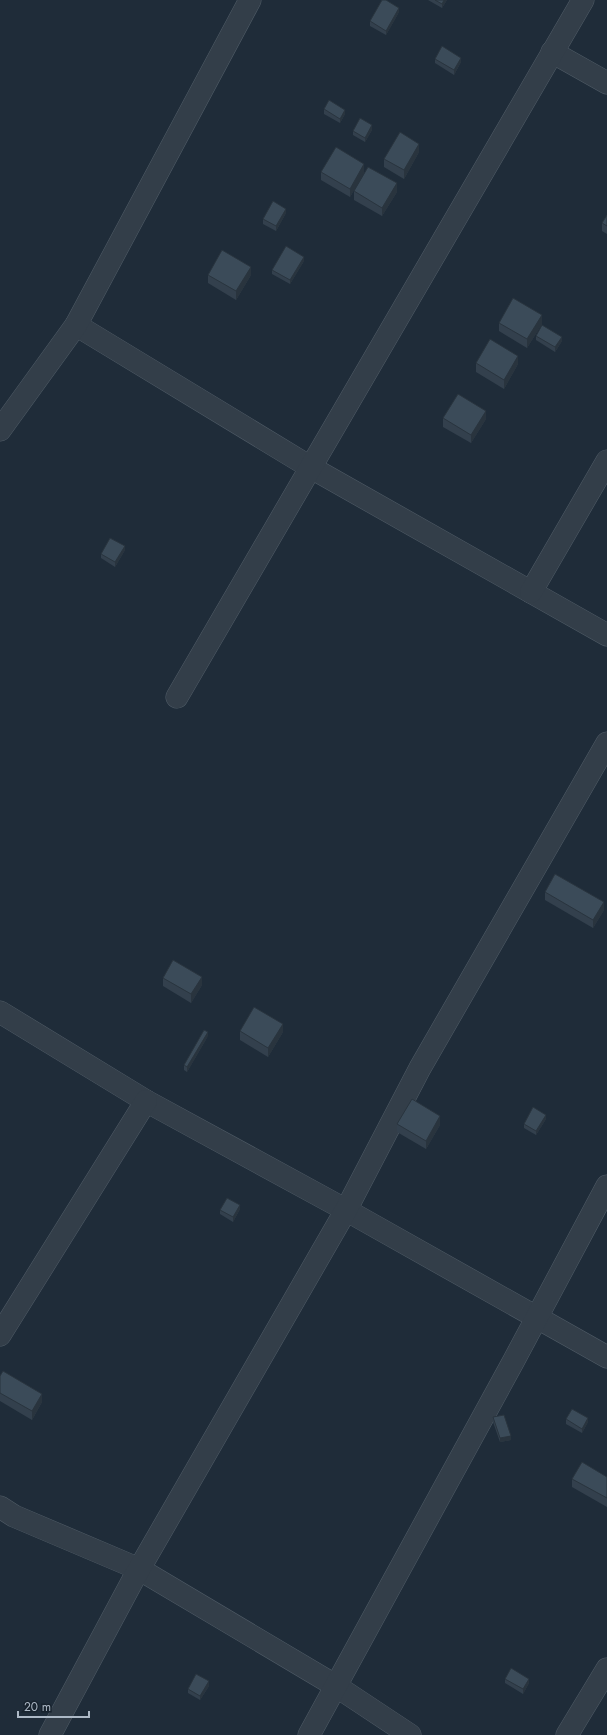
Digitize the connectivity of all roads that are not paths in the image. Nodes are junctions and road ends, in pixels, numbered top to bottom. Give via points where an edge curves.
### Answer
1 (250, 0) edge
2 (583, 0) edge
3 (552, 52) junction
4 (607, 83) edge
5 (76, 325) junction
6 (0, 430) edge
7 (607, 461) edge
8 (310, 467) junction
9 (530, 592) junction
10 (607, 635) edge
11 (177, 697) dead end
12 (607, 743) edge
13 (0, 1012) edge
14 (146, 1101) junction
15 (607, 1186) edge
16 (346, 1210) junction
17 (537, 1318) junction
18 (0, 1336) edge
19 (607, 1357) edge
20 (0, 1507) edge
21 (139, 1569) junction
22 (607, 1669) edge
23 (336, 1686) junction
24 (50, 1735) edge
25 (308, 1735) edge
26 (410, 1735) edge
27 (567, 1735) edge

1 - 5 street
2 - 3 street
3 - 4 street
3 - 8 street
5 - 6 street
5 - 8 street
7 - 9 street
8 - 9 street
8 - 11 street
9 - 10 street
12 - 16 street via 420,1068
13 - 14 street
14 - 16 street
14 - 18 street
15 - 17 street
16 - 17 street
16 - 21 street
17 - 19 street
17 - 23 street
20 - 21 street via 14,1516
21 - 23 street
21 - 24 street
22 - 27 street
23 - 25 street
23 - 26 street

